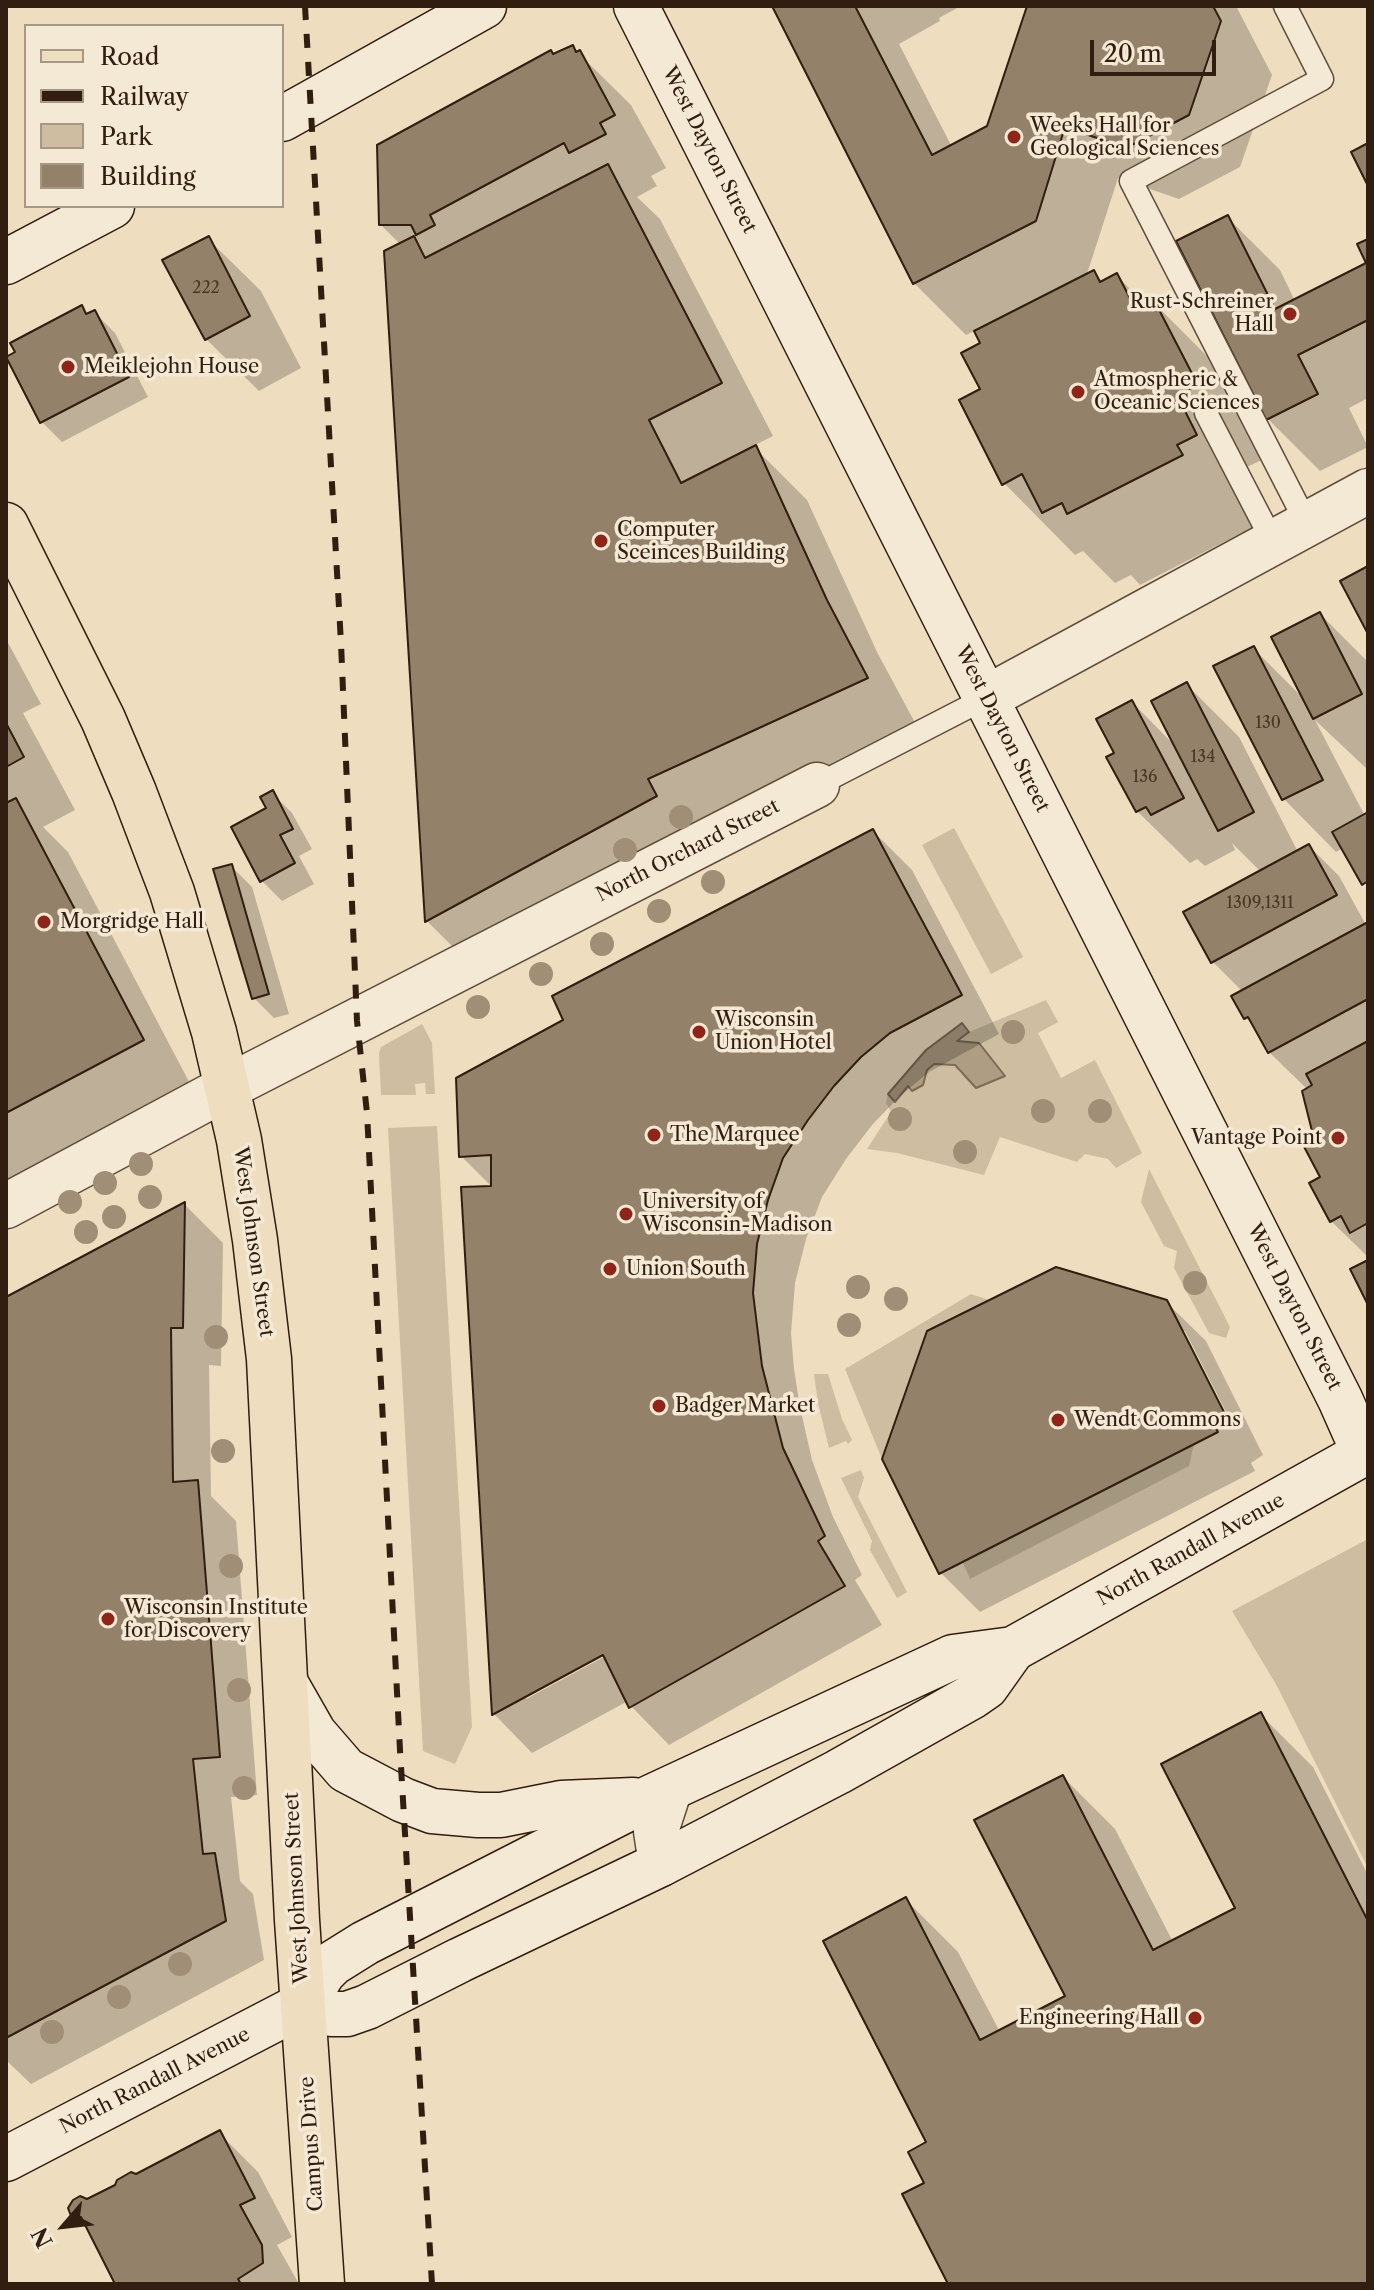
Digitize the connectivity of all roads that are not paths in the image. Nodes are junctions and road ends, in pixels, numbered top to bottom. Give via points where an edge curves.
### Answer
1 (484, 6) edge
2 (636, 6) edge
3 (1285, 6) edge
4 (284, 118) edge
5 (108, 208) edge
6 (6, 262) edge
7 (1206, 413) dead end
8 (1368, 491) edge
9 (6, 525) edge
10 (1290, 533) junction
11 (986, 698) junction
12 (817, 785) joint
13 (226, 1088) junction
14 (6, 1206) edge
15 (1366, 1452) edge
16 (1013, 1649) junction
17 (286, 1684) junction
18 (658, 1795) junction
19 (661, 1864) junction
20 (304, 2004) junction
21 (6, 2159) edge
22 (322, 2284) edge

1 - 4 street
2 - 11 street, West Dayton Street
3 - 10 lane via 1322,79 1131,181
5 - 6 street
7 - 10 lane
8 - 10 street, North Orchard Street
9 - 13 main road, West Johnson Street via 134,792 181,921
10 - 11 street, North Orchard Street
11 - 12 lane, North Orchard Street
11 - 15 street, West Dayton Street
12 - 13 street, North Orchard Street
13 - 14 street, North Orchard Street
13 - 17 main road, West Johnson Street via 255,1240 269,1359
15 - 16 street, North Randall Avenue
16 - 18 street via 953,1657
16 - 19 street via 986,1687 973,1696
17 - 18 street via 314,1733 346,1770 432,1811 501,1815 561,1803
17 - 20 main road, West Johnson Street
18 - 19 street
18 - 20 street via 343,1955 323,1973
19 - 20 street via 367,2007 332,2014
20 - 21 street, North Randall Avenue
20 - 22 main road, Campus Drive

